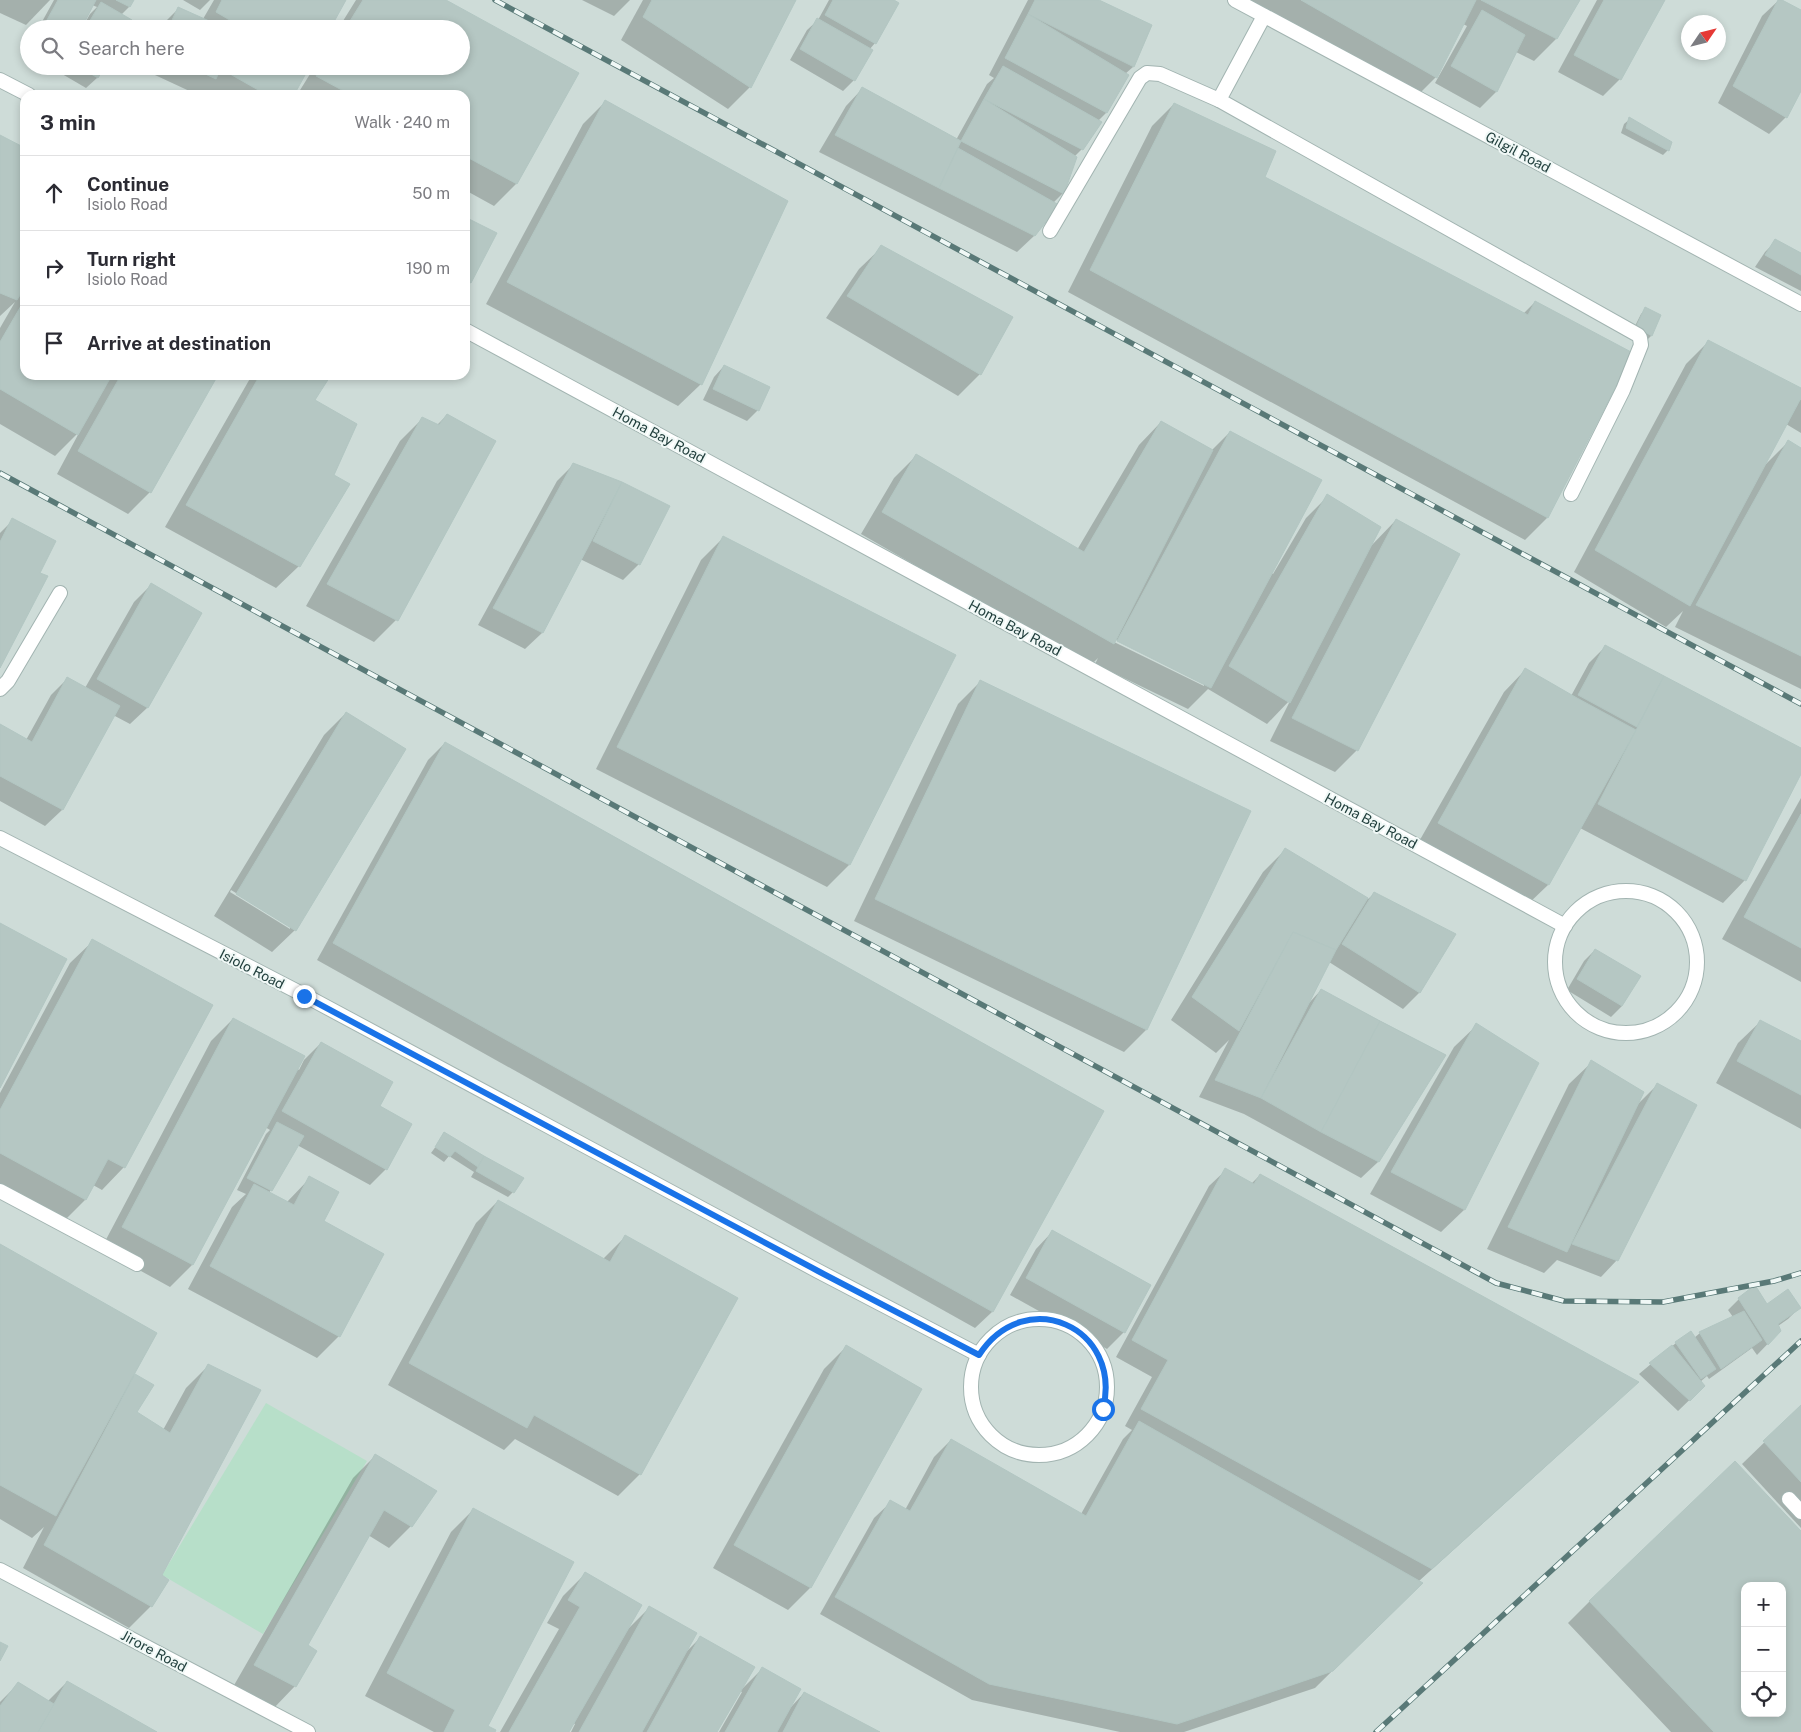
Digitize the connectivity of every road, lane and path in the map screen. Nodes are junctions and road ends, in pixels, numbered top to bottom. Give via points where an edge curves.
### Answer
1 (1235, 0) edge
2 (1264, 16) junction
3 (0, 80) edge
4 (20, 91) edge
5 (1219, 100) junction
6 (1050, 231) dead end
7 (1801, 304) edge
8 (470, 333) edge
9 (1571, 494) dead end
10 (60, 593) dead end
11 (0, 688) edge
12 (0, 838) edge
13 (1565, 926) junction
14 (0, 1192) edge
15 (137, 1264) dead end
16 (979, 1355) junction
17 (1789, 1499) dead end
18 (1801, 1512) edge
19 (0, 1570) edge
20 (308, 1732) edge

1 - 2 lane, Gilgil Road
2 - 5 lane
2 - 7 lane, Gilgil Road
3 - 4 lane
5 - 6 lane via 1160,74 1147,73 1140,78
5 - 9 lane via 1640,338 1641,345 1622,390
8 - 13 lane, Homa Bay Road
10 - 11 lane via 8,681
12 - 16 lane, Isiolo Road
13 - 13 lane via 1556,957 1559,981 1569,1003 1593,1024 1608,1030 1641,1032 1670,1018 1689,996 1697,968 1694,940 1677,912 1664,902 1634,891 1617,891 1587,903
14 - 15 lane
16 - 16 lane via 972,1382 975,1410 990,1434 1014,1450 1055,1453 1080,1441 1098,1421 1107,1395 1104,1366 1089,1341 1072,1328 1052,1320 1024,1320 997,1333
17 - 18 lane
19 - 20 lane, Jirore Road

